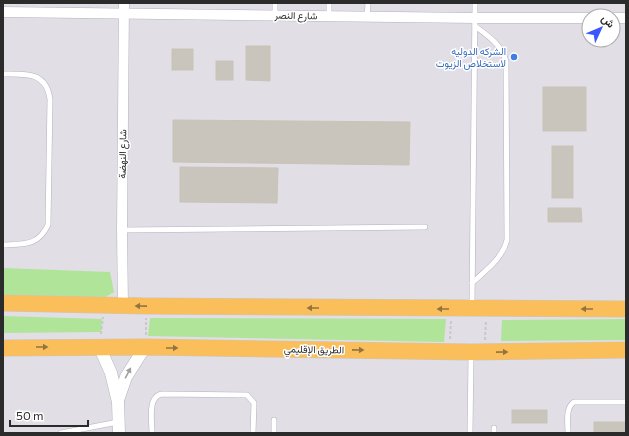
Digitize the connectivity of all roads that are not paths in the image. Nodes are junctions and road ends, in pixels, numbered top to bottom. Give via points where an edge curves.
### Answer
1 (275, 3) edge
2 (329, 3) edge
3 (368, 3) edge
4 (475, 3) edge
5 (124, 8) edge
6 (3, 12) edge
7 (275, 15) junction
8 (329, 16) junction
9 (367, 17) junction
10 (581, 18) edge
11 (475, 22) junction
12 (3, 74) edge
13 (425, 227) dead end
14 (122, 230) junction
15 (3, 245) edge
16 (472, 283) junction
17 (3, 304) edge
18 (122, 306) junction
19 (479, 309) junction
20 (626, 309) edge
21 (145, 347) junction
22 (3, 348) edge
23 (100, 348) junction
24 (626, 350) edge
25 (478, 352) junction
26 (118, 402) junction
27 (626, 402) edge
28 (274, 420) dead end
29 (119, 428) edge
30 (62, 433) edge
31 (152, 433) edge
32 (253, 433) edge
33 (274, 433) edge
34 (470, 433) edge
35 (568, 433) edge

1 - 7 lane
2 - 8 lane
3 - 9 lane
4 - 11 lane
5 - 6 street, شارع النصر
5 - 7 street, شارع النصر
5 - 14 street, شارع النهضة
7 - 8 street, شارع النصر
8 - 9 street, شارع النصر
9 - 11 street, شارع النصر
10 - 11 street, شارع النصر
11 - 16 lane
11 - 16 lane via 499,45 506,61 507,240 498,259
12 - 15 lane via 29,74 39,78 48,90 50,99 48,224 41,235 31,242
13 - 14 lane
14 - 18 street, شارع النهضة
16 - 19 lane
17 - 18 highway
19 -> 18 highway
20 -> 19 highway
21 - 23 highway, الطريق الإقليمي
21 -> 25 highway, الطريق الإقليمي
26 -> 21 street via 126,377
22 -> 23 highway, الطريق الإقليمي
23 - 26 street via 111,373
25 -> 24 highway, الطريق الإقليمي
25 - 34 lane
26 - 29 street
27 - 35 lane via 574,402 568,411
28 - 33 lane
29 - 30 lane
31 - 32 lane via 152,401 157,395 163,394 247,395 254,403

